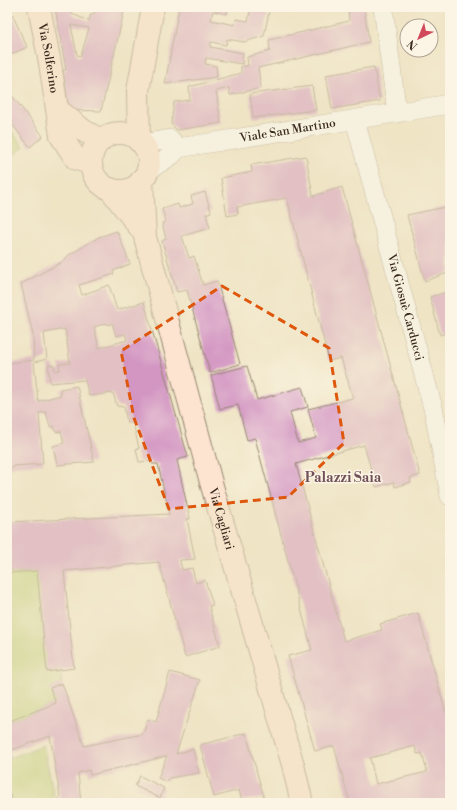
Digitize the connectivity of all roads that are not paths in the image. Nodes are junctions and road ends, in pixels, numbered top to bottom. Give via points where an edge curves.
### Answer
1 (39, 7) edge
2 (153, 7) edge
3 (383, 7) edge
4 (138, 90) junction
5 (450, 104) edge
6 (56, 109) junction
7 (397, 113) junction
8 (355, 120) junction
9 (104, 138) junction
10 (140, 142) junction
11 (178, 148) junction
12 (91, 163) junction
13 (145, 175) junction
14 (110, 189) junction
15 (144, 233) junction
16 (450, 496) edge
17 (302, 803) edge

1 - 6 main road, Via Solferino
2 - 4 main road
3 - 7 street
4 - 9 main road via 118,124
4 - 10 main road
5 - 7 street, Viale San Martino
6 - 9 main road, Via Solferino via 84,131
6 - 12 main road, Via Solferino via 61,136 76,159
7 - 8 street, Viale San Martino
8 - 11 street, Viale San Martino
8 - 16 street, Via Giosuè Carducci via 434,412
9 - 10 main road via 124,133
9 - 12 main road via 92,152
10 - 11 street via 170,139
10 - 13 main road via 148,155
11 - 13 street
12 - 14 main road via 95,177
13 - 14 main road via 128,189
13 - 15 main road, Via Cagliari
14 - 15 main road, Via Cagliari
15 - 17 main road, Via Cagliari via 212,486

